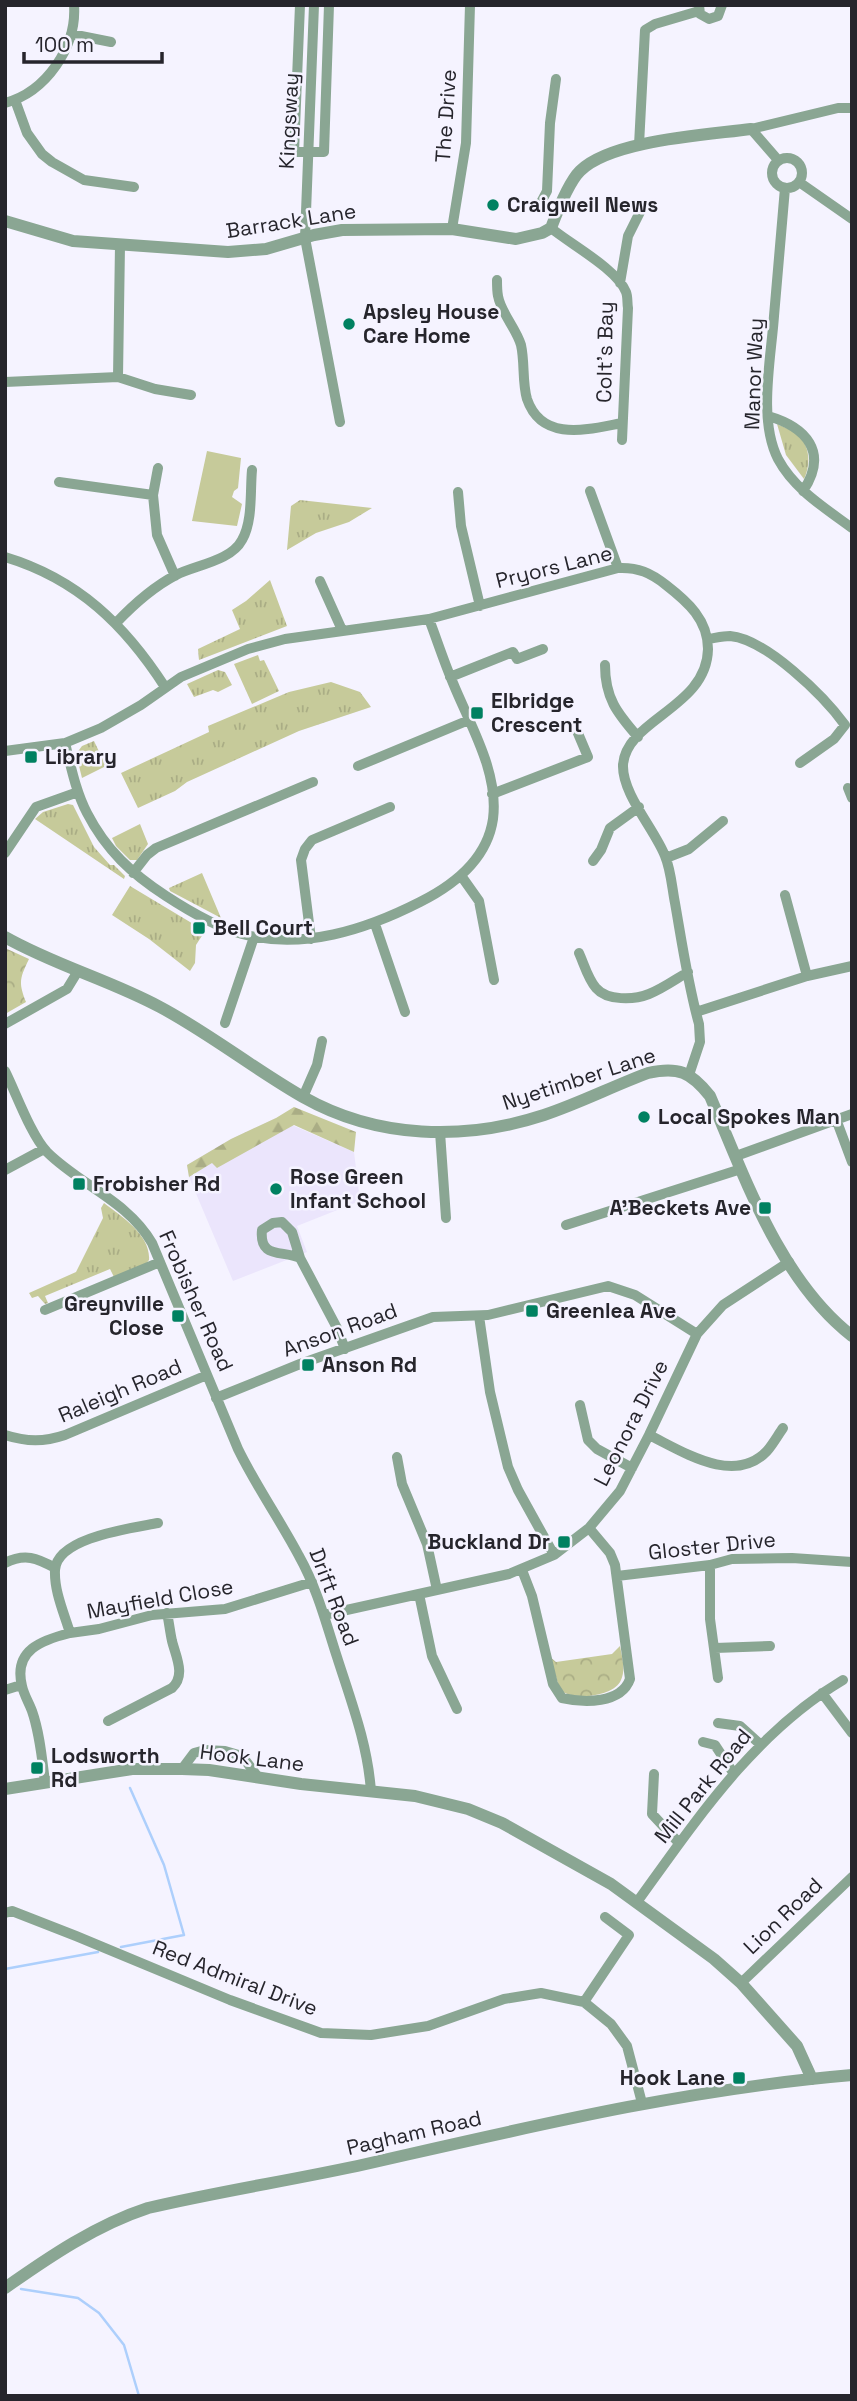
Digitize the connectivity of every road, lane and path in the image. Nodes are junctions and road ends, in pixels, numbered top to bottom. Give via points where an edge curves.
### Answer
1 (74, 5) edge
2 (300, 5) edge
3 (314, 5) edge
4 (329, 5) edge
5 (470, 5) edge
6 (722, 5) edge
7 (699, 8) edge
8 (71, 34) junction
9 (111, 42) dead end
10 (556, 79) dead end
11 (10, 102) edge
12 (852, 108) edge
13 (751, 129) junction
14 (639, 145) junction
15 (307, 152) junction
16 (778, 160) junction
17 (799, 182) junction
18 (134, 187) dead end
19 (785, 188) junction
20 (644, 204) dead end
21 (538, 208) dead end
22 (852, 219) edge
23 (5, 221) edge
24 (551, 228) junction
25 (452, 229) junction
26 (304, 238) junction
27 (120, 246) junction
28 (497, 280) dead end
29 (620, 283) junction
30 (118, 377) junction
31 (5, 382) edge
32 (191, 395) dead end
33 (768, 416) junction
34 (340, 422) dead end
35 (622, 423) junction
36 (622, 440) dead end
37 (158, 468) dead end
38 (252, 470) dead end
39 (58, 482) dead end
40 (590, 491) dead end
41 (803, 491) junction
42 (458, 492) dead end
43 (153, 495) junction
44 (852, 528) edge
45 (5, 557) edge
46 (618, 568) junction
47 (174, 576) junction
48 (320, 581) dead end
49 (480, 606) junction
50 (429, 619) junction
51 (116, 623) junction
52 (342, 630) junction
53 (708, 639) junction
54 (543, 649) dead end
55 (605, 665) dead end
56 (450, 677) junction
57 (165, 687) junction
58 (469, 720) junction
59 (848, 726) edge
60 (577, 731) dead end
61 (638, 737) junction
62 (65, 743) junction
63 (5, 751) edge
64 (800, 763) dead end
65 (358, 766) dead end
66 (313, 782) dead end
67 (78, 792) junction
68 (492, 794) junction
69 (390, 807) dead end
70 (639, 807) junction
71 (723, 821) dead end
72 (5, 853) edge
73 (666, 858) junction
74 (593, 861) dead end
75 (133, 873) junction
76 (462, 877) junction
77 (785, 895) dead end
78 (375, 924) junction
79 (5, 937) edge
80 (254, 937) junction
81 (310, 939) junction
82 (579, 953) dead end
83 (852, 966) edge
84 (78, 971) junction
85 (688, 972) junction
86 (807, 976) junction
87 (494, 980) dead end
88 (405, 1012) dead end
89 (696, 1012) junction
90 (225, 1023) dead end
91 (5, 1024) edge
92 (322, 1041) dead end
93 (5, 1071) edge
94 (689, 1075) junction
95 (303, 1097) junction
96 (852, 1114) edge
97 (836, 1119) junction
98 (440, 1132) junction
99 (44, 1149) junction
100 (736, 1156) junction
101 (852, 1162) edge
102 (741, 1169) junction
103 (5, 1170) edge
104 (446, 1218) dead end
105 (566, 1225) dead end
106 (300, 1258) dead end
107 (160, 1262) junction
108 (789, 1262) junction
109 (45, 1310) dead end
110 (479, 1316) junction
111 (697, 1334) junction
112 (852, 1336) edge
113 (345, 1349) junction
114 (207, 1375) junction
115 (216, 1398) junction
116 (580, 1405) dead end
117 (783, 1428) dead end
118 (230, 1429) joint
119 (5, 1435) edge
120 (649, 1435) junction
121 (397, 1457) dead end
122 (632, 1468) junction
123 (158, 1523) dead end
124 (589, 1528) junction
125 (554, 1555) junction
126 (852, 1562) edge
127 (5, 1563) edge
128 (709, 1565) junction
129 (55, 1568) junction
130 (522, 1570) junction
131 (617, 1576) junction
132 (312, 1582) junction
133 (437, 1590) junction
134 (419, 1594) junction
135 (167, 1613) junction
136 (324, 1615) junction
137 (70, 1633) junction
138 (770, 1646) dead end
139 (715, 1648) junction
140 (718, 1678) dead end
141 (844, 1680) dead end
142 (22, 1685) junction
143 (5, 1689) edge
144 (822, 1693) junction
145 (457, 1709) dead end
146 (108, 1721) dead end
147 (719, 1723) dead end
148 (852, 1733) edge
149 (703, 1742) dead end
150 (761, 1745) junction
151 (182, 1769) junction
152 (734, 1773) junction
153 (654, 1774) dead end
154 (258, 1777) junction
155 (45, 1782) junction
156 (5, 1789) edge
157 (370, 1792) junction
158 (679, 1843) junction
159 (852, 1877) edge
160 (637, 1902) junction
161 (5, 1913) edge
162 (605, 1917) dead end
163 (741, 1983) junction
164 (584, 2002) junction
165 (852, 2076) edge
166 (812, 2079) junction
167 (642, 2103) junction
168 (5, 2288) edge

1 - 8 street
2 - 15 street via 294,152
3 - 15 street, Kingsway
4 - 15 street via 324,152
5 - 25 street, The Drive via 466,143
6 - 7 street via 712,19 705,18
7 - 14 street via 645,30
8 - 9 street
8 - 11 street via 50,74
10 - 21 street via 547,191
11 - 18 street via 27,133 52,162 84,180
12 - 13 street
13 - 14 street
13 - 16 street
14 - 24 street via 608,154 579,172
15 - 26 street, Kingsway
16 - 17 street via 796,161 801,169
16 - 19 street via 772,176
17 - 19 street
17 - 22 street
19 - 33 street, Manor Way
20 - 29 street, Colt's Bay via 628,236
23 - 27 street, Barrack Lane via 73,241
24 - 25 street, Barrack Lane via 516,239
24 - 29 street, Colt's Bay
25 - 26 street, Barrack Lane via 342,230
26 - 27 street, Barrack Lane via 229,253
26 - 34 street, Kingsway
27 - 30 street
28 - 35 street, Colt's Bay via 498,298 517,332 528,401 541,420 569,431
29 - 35 street, Colt's Bay via 628,308
30 - 31 street
30 - 32 street
33 - 41 street, Manor Way via 777,456
33 - 41 street via 793,425 806,436 814,463
35 - 36 street, Colt's Bay
37 - 43 street
38 - 47 street via 247,527 241,542 225,555
39 - 43 street
40 - 46 street
41 - 44 street, Manor Way
42 - 49 street
43 - 47 street via 158,535
45 - 51 street via 64,583
46 - 49 street, Pryors Lane
46 - 53 street, Pryors Lane via 654,575 690,606 705,625
47 - 51 street via 141,598
48 - 52 street
49 - 50 street, Pryors Lane
50 - 52 street, Pryors Lane
50 - 56 street
51 - 57 street
52 - 57 street, Pryors Lane via 248,649
53 - 59 street via 729,636 761,647
53 - 61 street via 708,659 693,689
54 - 56 street via 517,659 513,652
55 - 61 street via 605,684 612,702
56 - 58 street
57 - 62 street, Pryors Lane via 118,719
58 - 65 street
58 - 68 street via 487,766
59 - 64 street
60 - 68 street via 587,757
61 - 70 street via 629,747 623,768
62 - 63 street, Pryors Lane
62 - 67 street
66 - 75 street via 156,848
67 - 72 street via 36,807
67 - 75 street via 100,835
68 - 76 street via 493,819 485,844
69 - 81 street via 312,840 305,849 301,860
70 - 73 street
70 - 74 street via 610,828
71 - 73 street via 689,849
73 - 85 street
75 - 80 street via 186,909
76 - 78 street
76 - 87 street via 479,901
77 - 86 street
78 - 81 street
78 - 88 street
79 - 84 street, Nyetimber Lane
80 - 81 street
80 - 90 street
82 - 85 street via 591,981 606,996 648,995
83 - 86 street
84 - 91 street via 67,989
84 - 95 street, Nyetimber Lane via 160,1006
85 - 89 street
86 - 89 street
89 - 94 street via 700,1042
92 - 95 street
93 - 99 street
94 - 98 street, Nyetimber Lane via 663,1070 542,1115
94 - 100 street, Nyetimber Lane via 710,1096
95 - 98 street, Nyetimber Lane via 382,1127
96 - 97 street
97 - 100 street
97 - 101 street
98 - 104 street
99 - 103 street
99 - 107 street, Frobisher Road via 135,1220
100 - 102 street, Nyetimber Lane
102 - 105 street
102 - 108 street, Nyetimber Lane
106 - 113 street
107 - 109 street
107 - 114 street, Frobisher Road
108 - 111 street, Leonora Drive via 723,1306
108 - 112 street, Nyetimber Lane via 820,1307
110 - 111 street, Anson Road via 608,1286 635,1295
110 - 113 street, Anson Road via 433,1317
110 - 125 street via 490,1392 508,1466
111 - 120 street, Leonora Drive
113 - 115 street, Anson Road
114 - 115 street, Frobisher Road
114 - 119 street, Raleigh Road via 48,1441
115 - 118 street, Frobisher Road
116 - 122 street via 588,1440
117 - 120 street via 765,1453 729,1466 708,1463
118 - 132 street, Drift Road
120 - 122 street, Leonora Drive
121 - 133 street via 402,1484 427,1544
122 - 124 street, Leonora Drive via 620,1491
123 - 129 street via 90,1538 63,1553
124 - 125 street, Leonora Drive
124 - 131 street via 610,1553
125 - 130 street, Leonora Drive
126 - 128 street, Gloster Drive via 732,1559
127 - 129 street via 31,1557
128 - 131 street, Gloster Drive
128 - 139 street
129 - 137 street, Mayfield Close
130 - 131 street via 553,1684 562,1698 578,1701 620,1694 630,1679
130 - 133 street, Leonora Drive
132 - 135 street, Mayfield Close via 225,1609
132 - 136 street, Drift Road
133 - 134 street, Leonora Drive
134 - 136 street, Leonora Drive
134 - 145 street via 432,1656
135 - 137 street, Mayfield Close
135 - 146 street via 178,1683
136 - 157 street, Drift Road via 364,1742
137 - 142 street via 28,1650 21,1666
138 - 139 street
139 - 140 street
141 - 144 street, Mill Park Road
142 - 143 street
142 - 155 street via 33,1713
144 - 148 street
144 - 150 street, Mill Park Road
147 - 150 street via 740,1726
149 - 152 street via 715,1745
150 - 152 street, Mill Park Road
151 - 154 street, Hook Lane
151 - 154 street via 194,1753 225,1751 242,1756
151 - 155 street, Hook Lane via 132,1769
152 - 158 street, Mill Park Road
153 - 158 street via 652,1814
154 - 157 street, Hook Lane
155 - 156 street, Hook Lane
157 - 160 street, Hook Lane via 468,1808
158 - 160 street, Mill Park Road
159 - 163 street, Lion Road
160 - 163 street, Hook Lane
161 - 164 street, Red Admiral Drive via 12,1911 321,2033 371,2035 428,2026 504,1999 541,1993
162 - 164 street via 629,1935
163 - 166 street, Hook Lane via 797,2046
164 - 167 street, Red Admiral Drive via 611,2024 627,2046
165 - 166 street, Pagham Road
166 - 167 street, Pagham Road
167 - 168 street, Pagham Road via 148,2208 90,2234

